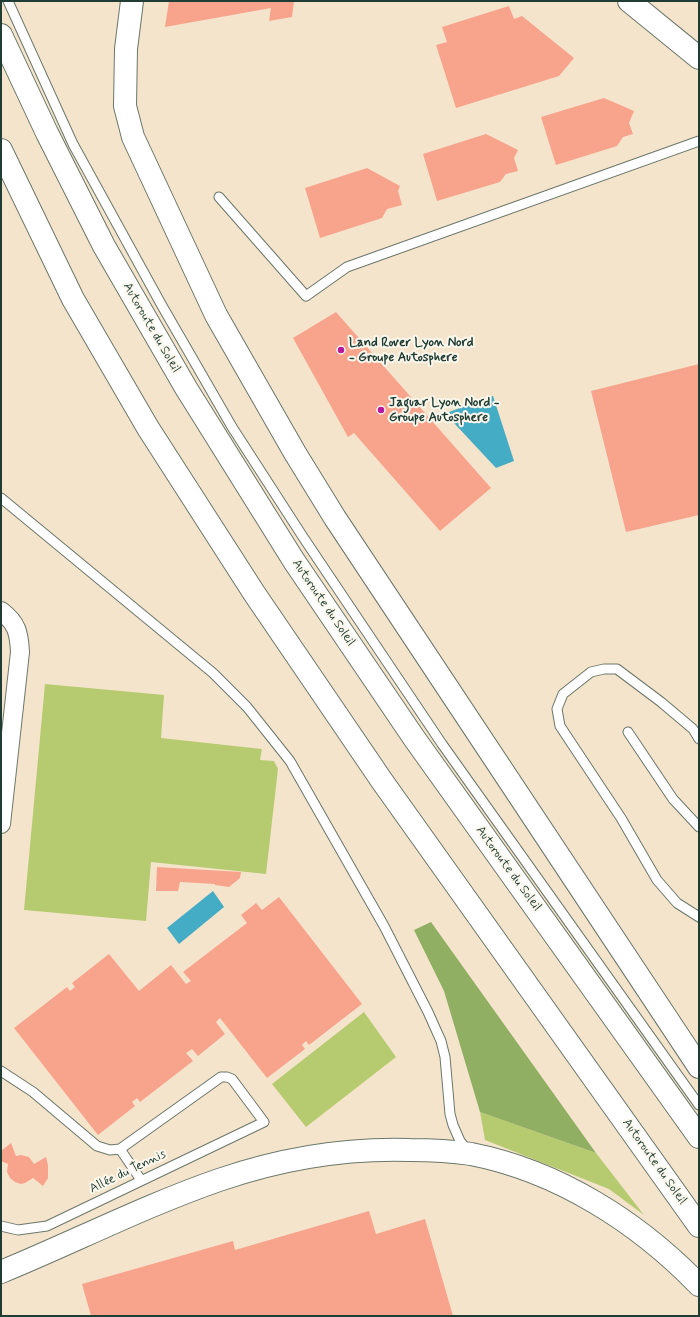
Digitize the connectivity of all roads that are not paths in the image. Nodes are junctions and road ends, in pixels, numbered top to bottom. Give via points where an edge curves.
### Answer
1 (8, 1) edge
2 (132, 1) edge
3 (629, 1) edge
4 (1, 35) edge
5 (699, 58) edge
6 (699, 141) edge
7 (1, 150) edge
8 (219, 197) dead end
9 (1, 498) edge
10 (1, 611) edge
11 (628, 732) dead end
12 (699, 739) edge
13 (1, 824) edge
14 (699, 827) edge
15 (699, 917) edge
16 (699, 1067) edge
17 (1, 1071) edge
18 (699, 1105) edge
19 (699, 1137) edge
20 (120, 1149) junction
21 (471, 1154) junction
22 (141, 1180) junction
23 (1, 1226) edge
24 (699, 1226) edge
25 (1, 1272) edge
26 (699, 1285) edge

1 - 18 lane via 73,144 232,428 442,744
2 - 16 main road via 126,49 125,106 133,137 216,315 335,518
3 - 5 main road
4 - 19 main road, Autoroute du Soleil via 104,246 186,388 290,554 414,738
6 - 8 lane via 347,267 306,296
7 - 24 main road, Autoroute du Soleil via 74,299 148,428 254,593 375,771
9 - 21 lane via 213,673 246,707 290,761 384,926 439,1035 445,1057 450,1114 460,1140
10 - 13 street via 16,627 20,652
11 - 14 lane via 673,799
12 - 15 lane via 693,729 617,669 591,672 562,694 557,709 560,726 621,818 657,880 677,903
17 - 20 lane via 33,1092 97,1146 110,1150
20 - 22 lane
20 - 22 lane, Allée du Tennis via 221,1077 232,1079 264,1122
21 - 25 main road via 432,1150 357,1150 270,1165 160,1202
21 - 26 main road via 546,1178 597,1203 650,1240
22 - 23 lane, Allée du Tennis via 47,1226 18,1230

